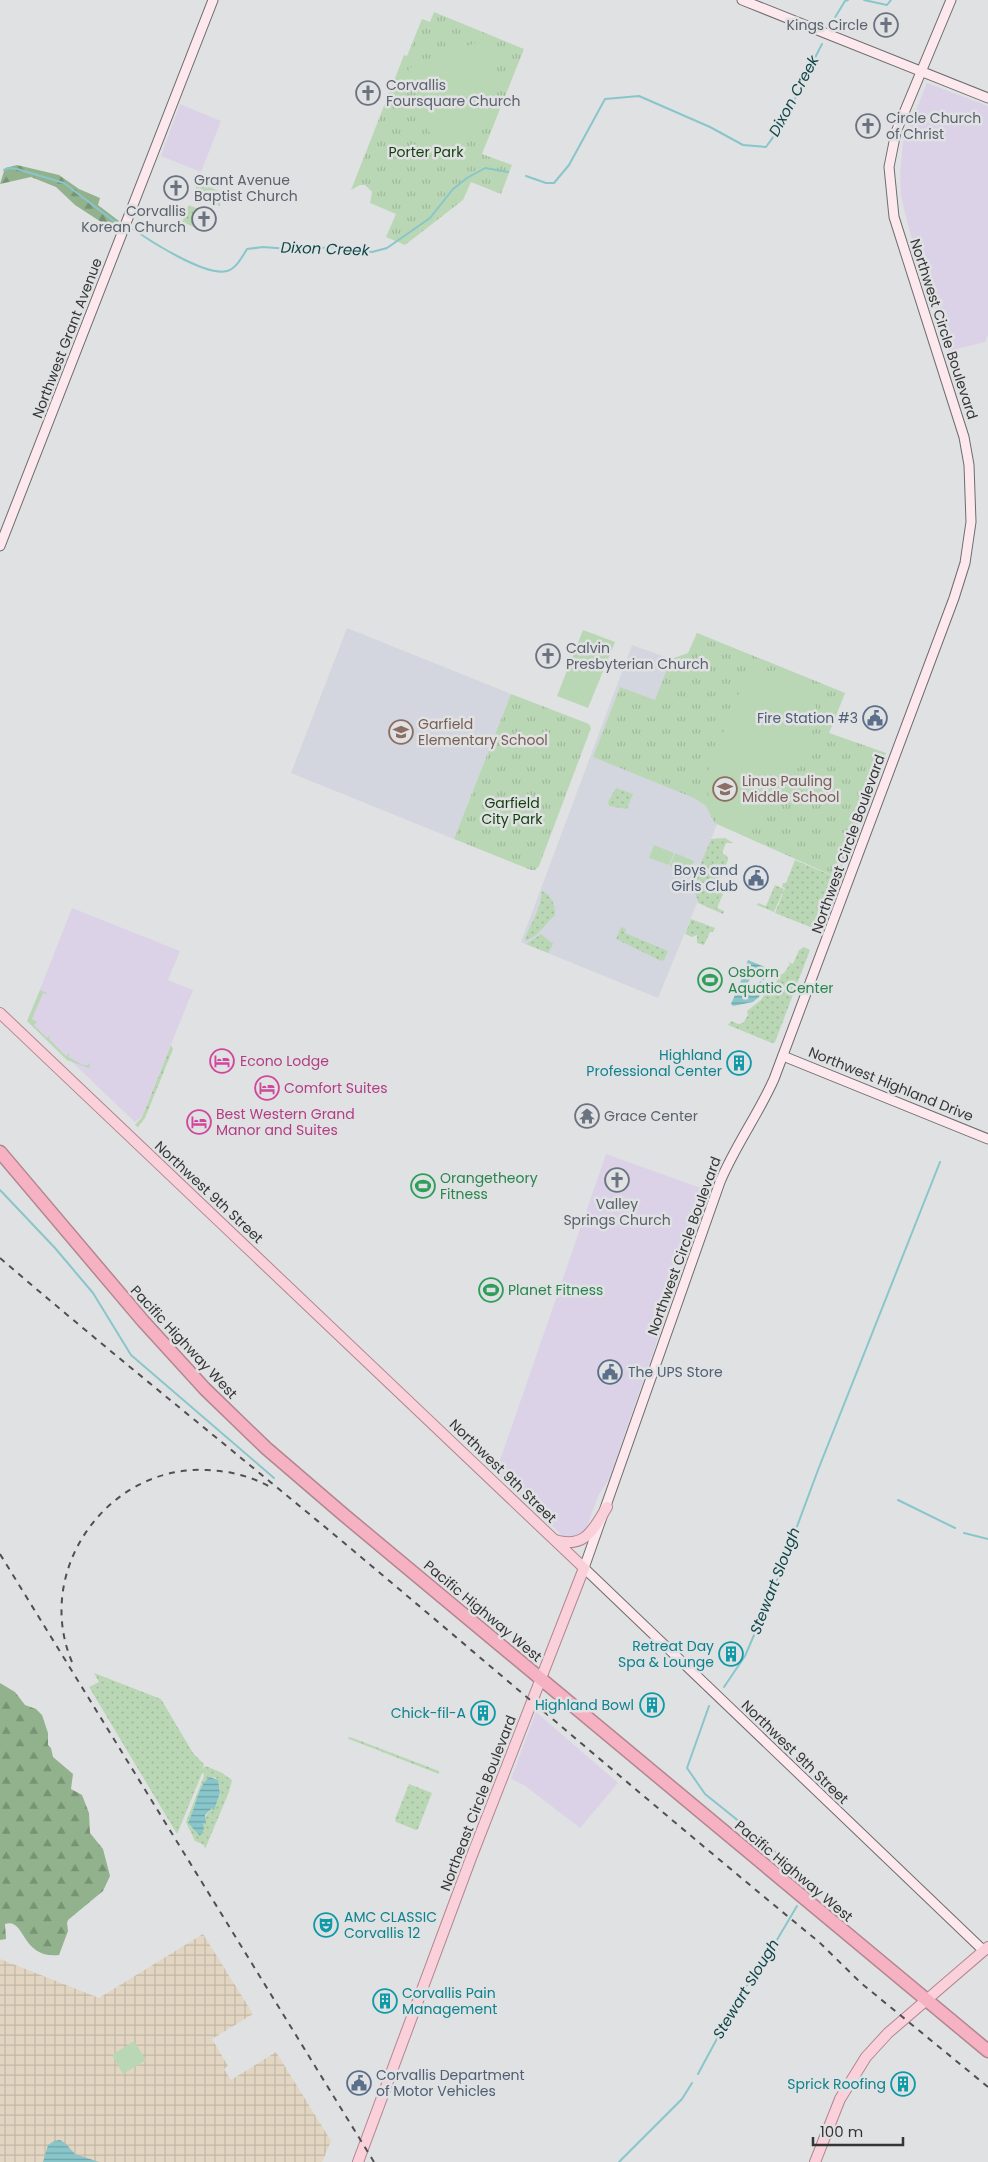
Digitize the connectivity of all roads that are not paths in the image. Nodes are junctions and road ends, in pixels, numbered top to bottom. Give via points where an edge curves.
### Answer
1 (213, 0) edge
2 (742, 0) edge
3 (951, 0) edge
4 (921, 71) junction
5 (988, 98) edge
6 (0, 546) edge
7 (0, 1013) edge
8 (783, 1056) junction
9 (988, 1139) edge
10 (0, 1152) edge
11 (607, 1507) junction
12 (554, 1539) junction
13 (584, 1568) junction
14 (540, 1678) junction
15 (986, 1949) edge
16 (927, 2001) junction
17 (988, 2051) edge
18 (358, 2162) edge
19 (815, 2162) edge

1 - 6 main road, Northwest Grant Avenue
2 - 4 main road
3 - 4 main road, Northwest Circle Boulevard
4 - 5 main road
4 - 8 main road, Northwest Circle Boulevard via 896,132 890,156 891,199 967,450 972,509 968,548 954,598
7 - 12 main road, Northwest 9th Street
8 - 9 main road, Northwest Highland Drive
8 - 11 main road, Northwest Circle Boulevard via 765,1099 733,1152 720,1182
10 - 14 highway, Pacific Highway West via 143,1321 233,1416 307,1484
11 - 12 main road via 592,1530 580,1541 572,1543
11 - 13 main road, Northwest Circle Boulevard
12 - 13 main road, Northwest 9th Street
13 - 14 main road, Northwest Circle Boulevard
13 - 15 main road, Northwest 9th Street
14 - 16 highway, Pacific Highway West
14 - 18 main road, Northeast Circle Boulevard
15 - 16 main road
16 - 17 highway, Pacific Highway West
16 - 19 main road via 876,2045 853,2076 840,2099

